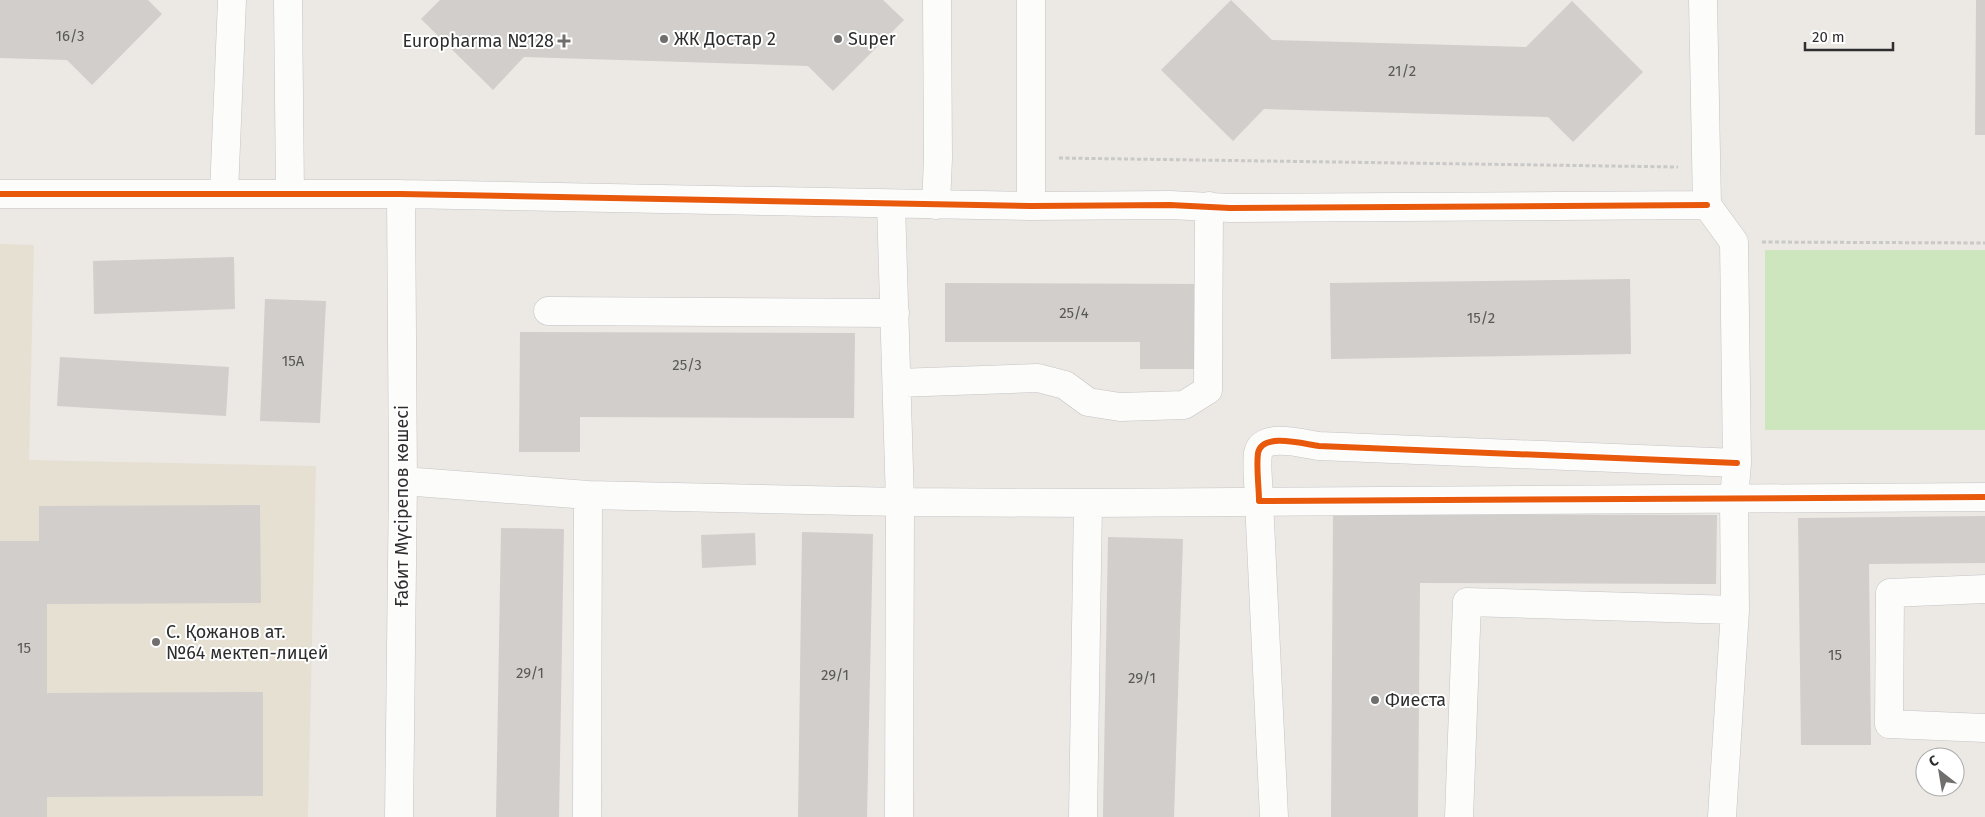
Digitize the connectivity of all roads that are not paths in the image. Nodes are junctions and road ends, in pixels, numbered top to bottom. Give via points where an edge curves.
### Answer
1 (232, 0) edge
2 (288, 0) edge
3 (937, 0) edge
4 (1031, 0) edge
5 (1703, 0) edge
6 (290, 193) junction
7 (0, 194) edge
8 (224, 194) junction
9 (401, 194) junction
10 (891, 204) junction
11 (1707, 204) junction
12 (936, 205) junction
13 (1031, 206) junction
14 (1209, 206) junction
15 (548, 311) dead end
16 (895, 313) junction
17 (897, 383) junction
18 (1736, 463) junction
19 (403, 481) junction
20 (588, 495) junction
21 (1985, 497) edge
22 (1734, 499) junction
23 (1259, 501) junction
24 (900, 502) junction
25 (1088, 503) junction
26 (1985, 588) edge
27 (1735, 610) junction
28 (1985, 728) edge
29 (399, 817) edge
30 (587, 817) edge
31 (899, 817) edge
32 (1083, 817) edge
33 (1274, 817) edge
34 (1459, 817) edge
35 (1722, 817) edge

1 - 8 street
2 - 6 street
3 - 12 street
4 - 13 street
5 - 11 street
6 - 8 street
6 - 9 street
7 - 8 street
9 - 10 street
9 - 19 street, Ғабит Мүсірепов көшесі
10 - 12 street
10 - 16 street
11 - 14 street
11 - 18 street via 1734,242
12 - 13 street
13 - 14 street
14 - 17 street via 1208,390 1184,405 1120,407 1088,402 1066,385 1038,378
15 - 16 street
16 - 17 street
17 - 24 street
18 - 22 street
18 - 23 street via 1329,446 1273,440 1265,443 1258,453
19 - 20 street
19 - 29 street, Ғабит Мүсірепов көшесі
20 - 24 street
20 - 30 street
21 - 22 street
22 - 23 street
22 - 27 street
23 - 25 street
23 - 33 street
24 - 25 street
24 - 31 street
25 - 32 street
26 - 28 street via 1890,593 1889,724
27 - 34 street via 1467,602
27 - 35 street

